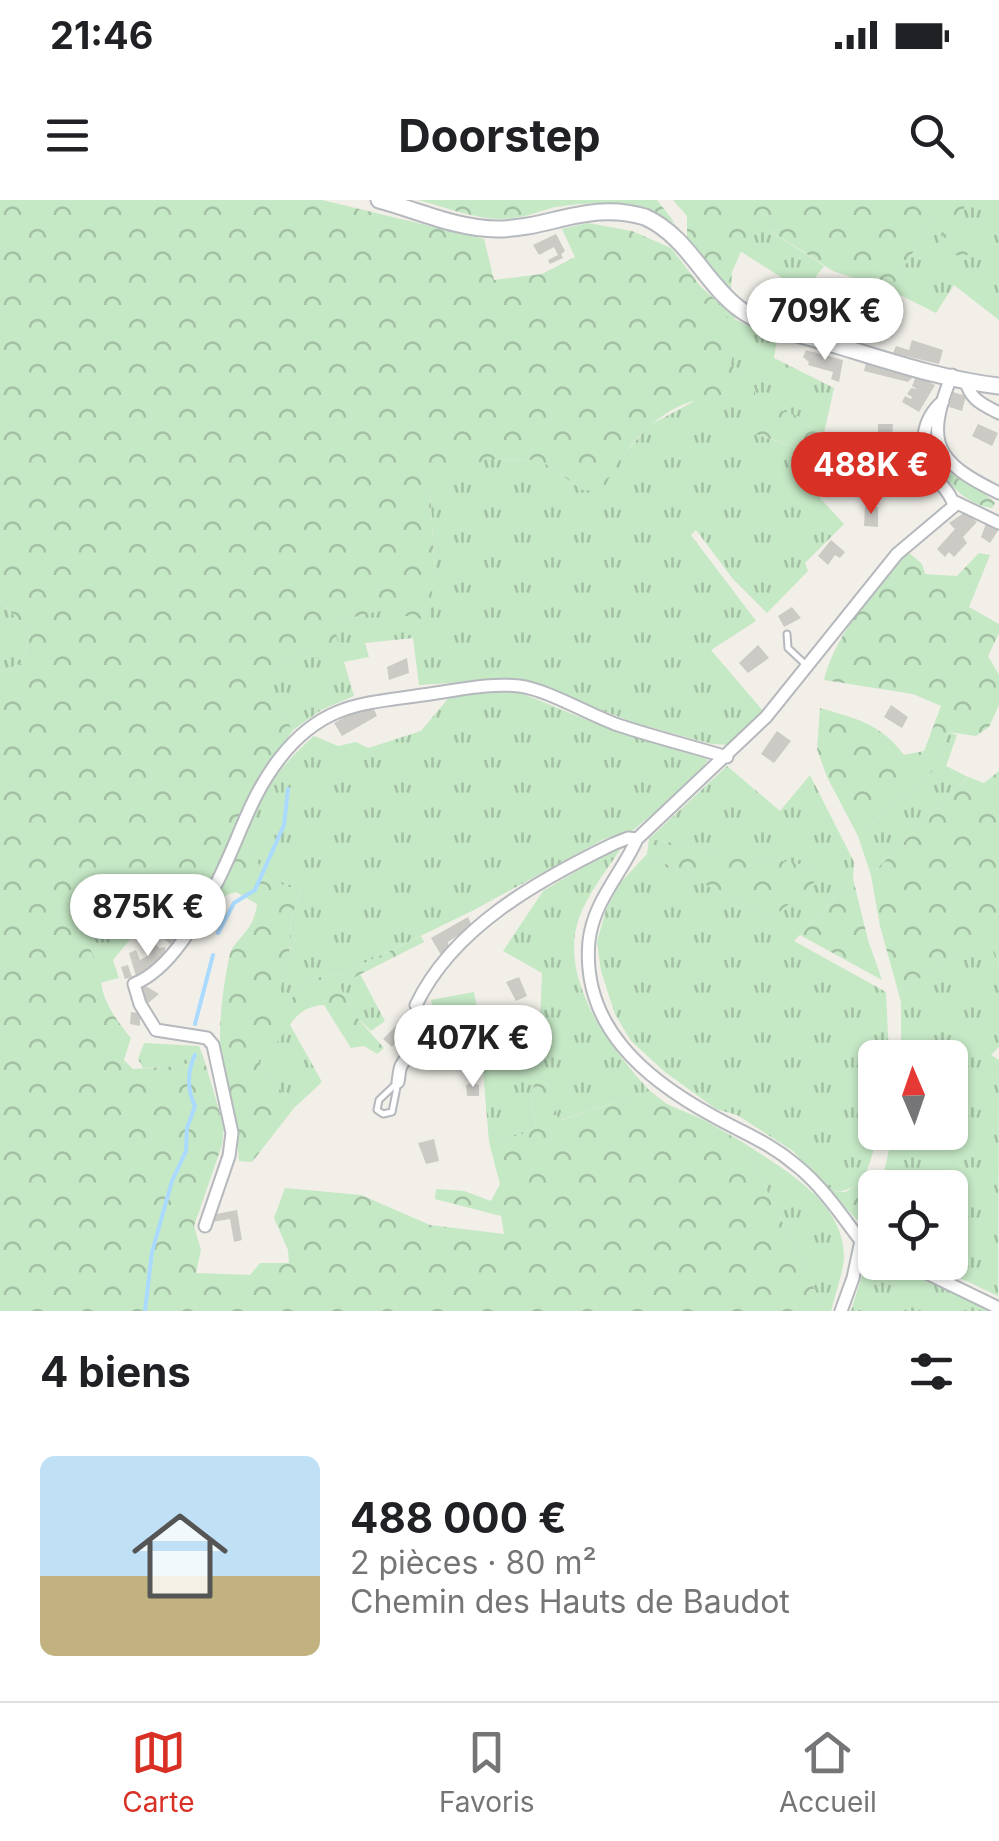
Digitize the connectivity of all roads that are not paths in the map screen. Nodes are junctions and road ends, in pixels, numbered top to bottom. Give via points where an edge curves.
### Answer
1 (379, 200) edge
2 (959, 377) junction
3 (997, 385) edge
4 (943, 401) junction
5 (999, 413) edge
6 (999, 493) edge
7 (953, 501) junction
8 (999, 523) edge
9 (787, 634) dead end
10 (807, 667) junction
11 (727, 757) junction
12 (637, 838) junction
13 (398, 1082) junction
14 (205, 1226) dead end
15 (858, 1238) edge
16 (858, 1257) edge
17 (941, 1280) edge
18 (999, 1308) edge
19 (841, 1311) edge

1 - 2 street via 469,227 520,228 590,208 645,217 692,254 742,312
2 - 3 street
2 - 4 street
2 - 5 street via 975,400
4 - 6 street via 937,428 943,453 964,476
4 - 7 street via 928,414 926,455
7 - 8 street
7 - 10 street via 897,554
9 - 10 lane via 788,648
10 - 11 street
11 - 12 street
11 - 14 street via 618,725 523,686 476,685 367,701 315,724 282,754 246,813 212,892 167,960 134,984 156,1030 214,1045 232,1133
12 - 13 street via 586,857 523,894 442,960 416,1005 423,1030
12 - 15 street via 606,891 589,940 593,986 615,1041 675,1092 800,1167
13 - 13 lane via 392,1112 383,1114 379,1100
16 - 19 street
17 - 18 street

